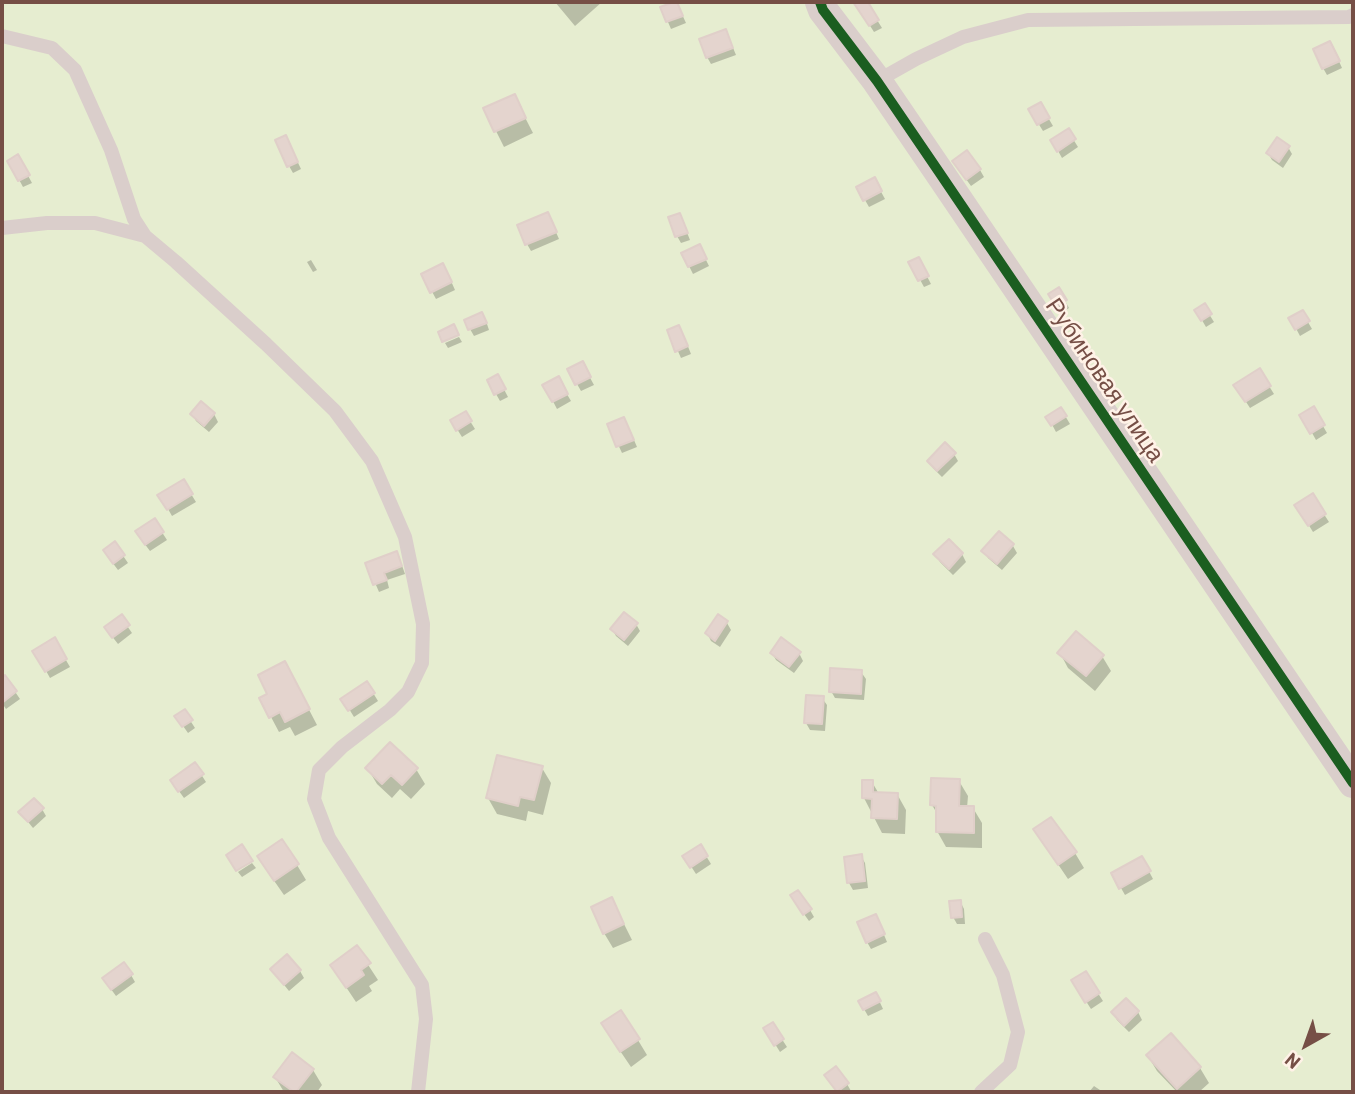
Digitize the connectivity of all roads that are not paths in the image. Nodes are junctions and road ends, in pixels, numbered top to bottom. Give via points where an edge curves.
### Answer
1 (820, 2) edge
2 (1353, 15) edge
3 (2, 36) edge
4 (877, 81) junction
5 (2, 228) edge
6 (145, 236) junction
7 (1353, 783) edge
8 (985, 939) dead end
9 (418, 1092) edge
10 (981, 1092) edge

1 - 4 street, Рубиновая улица
2 - 4 lane via 1028,20 963,37
3 - 6 lane via 52,48 75,70 111,150 134,219
4 - 7 street, Рубиновая улица
5 - 6 lane via 95,223
6 - 9 lane via 335,411 372,461 405,537 423,624 422,663 408,692 319,770 314,799 329,838 422,985 426,1019
8 - 10 lane via 1003,975 1018,1031 1010,1065

